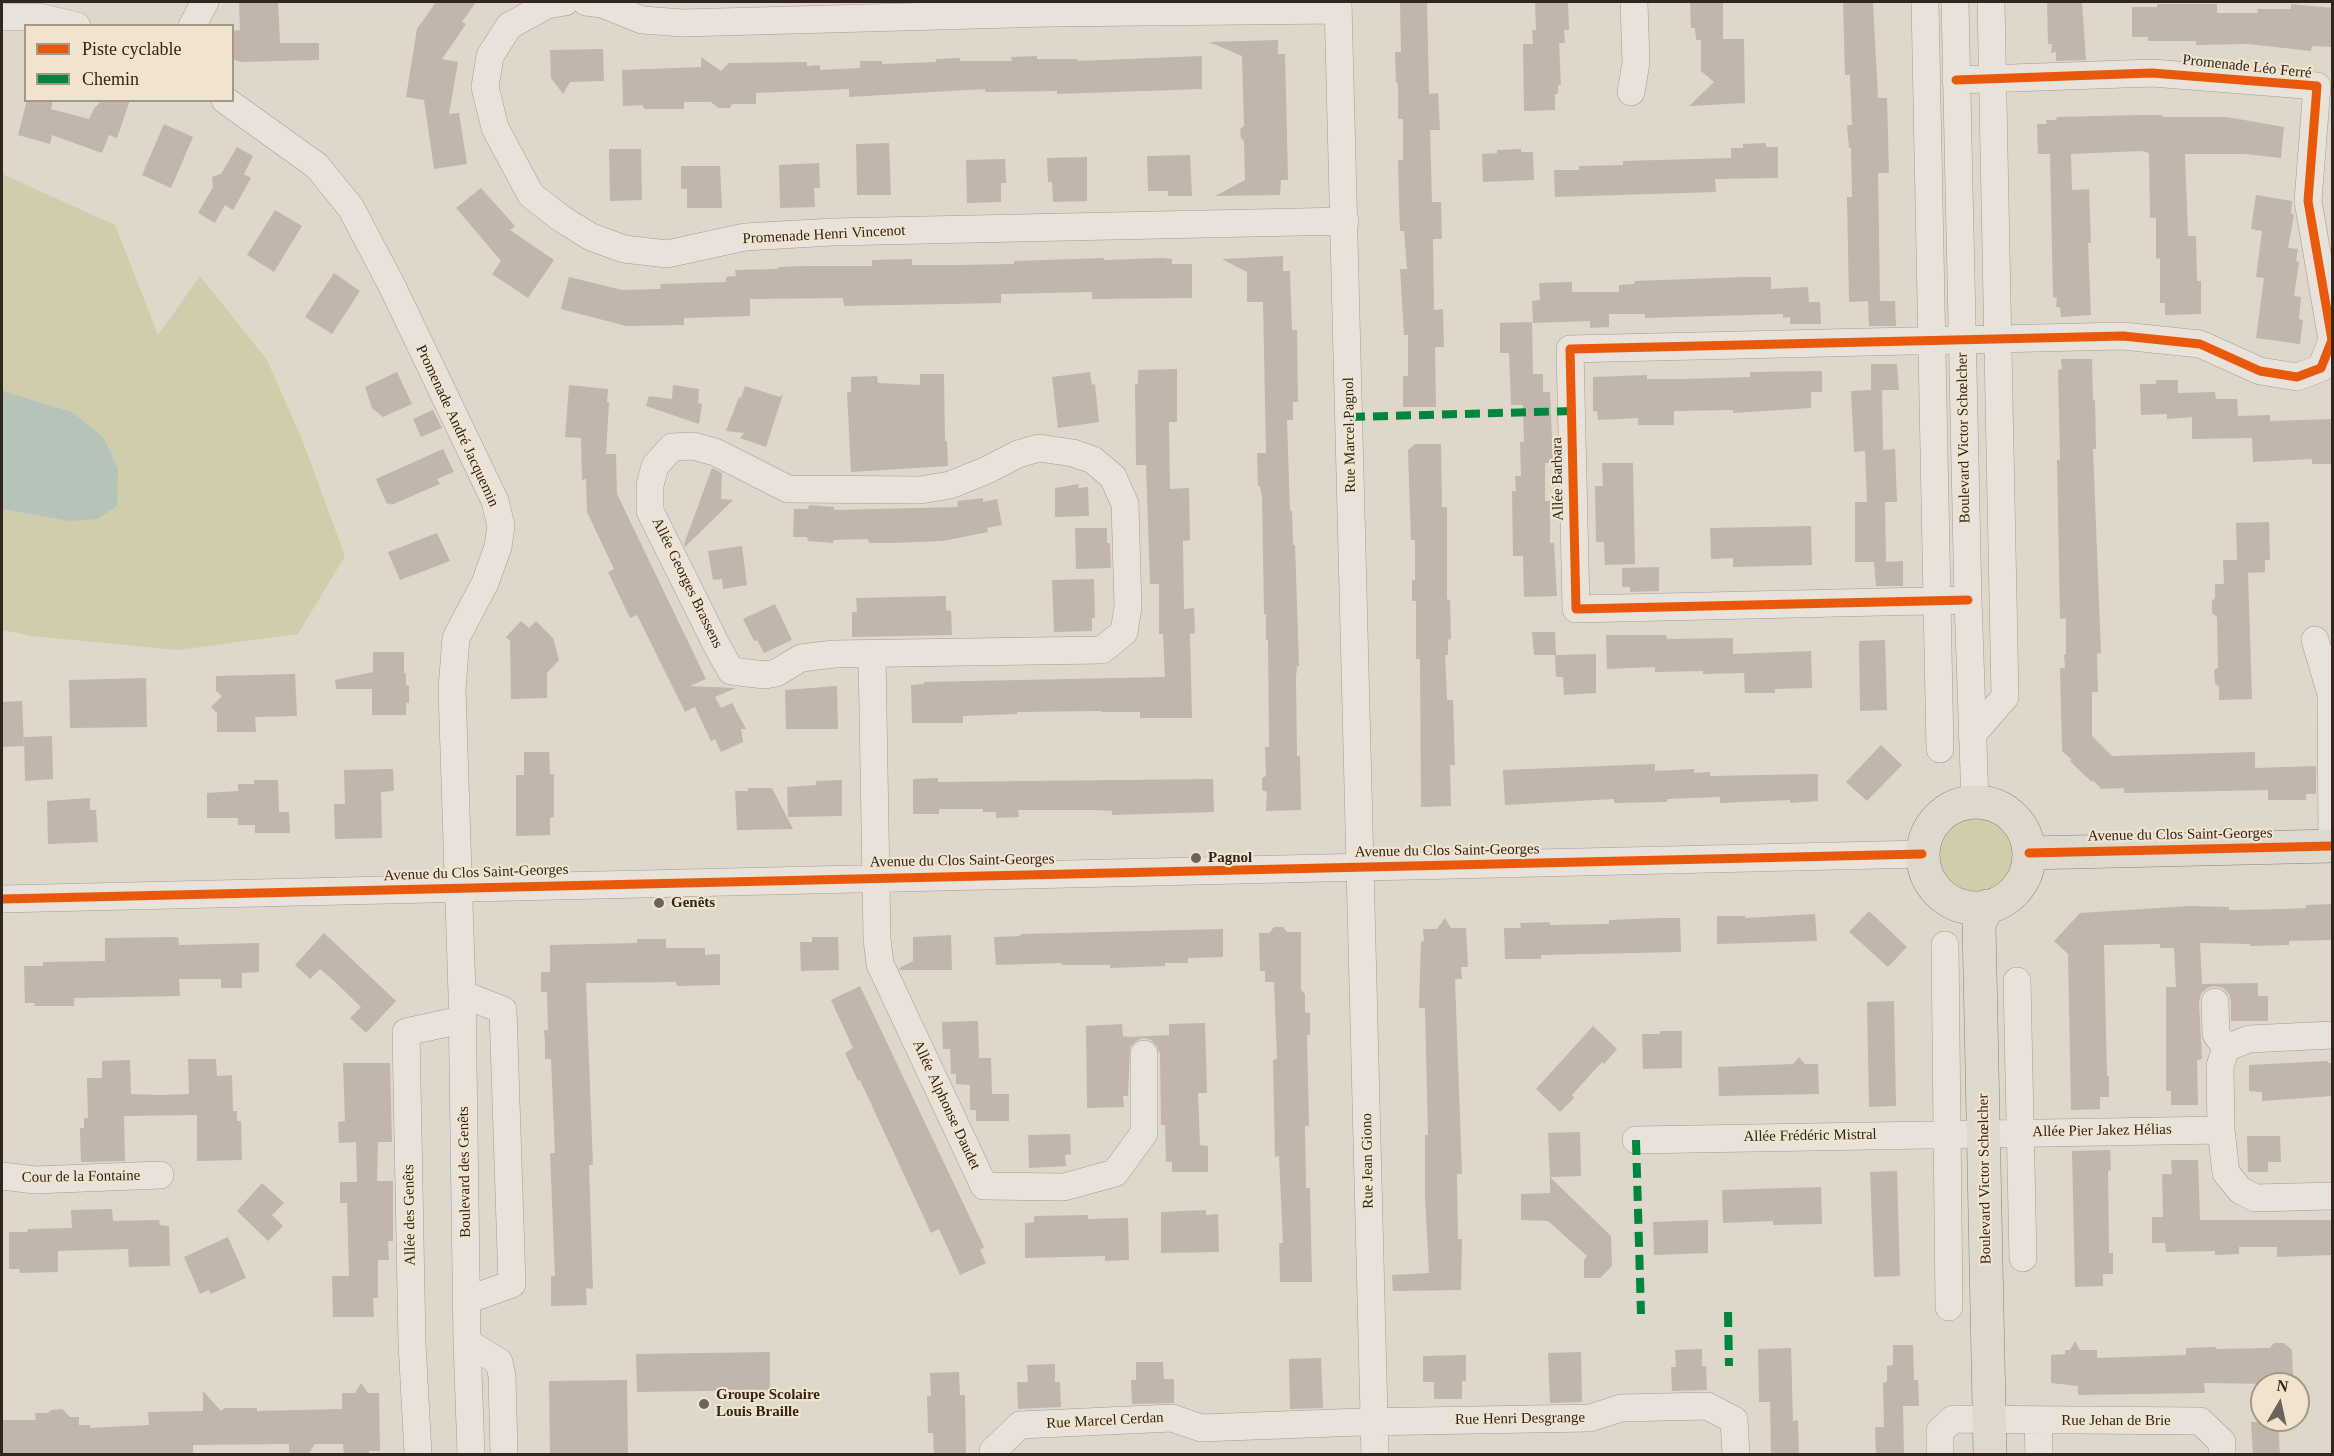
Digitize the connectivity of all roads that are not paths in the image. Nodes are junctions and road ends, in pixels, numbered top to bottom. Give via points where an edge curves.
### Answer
1 (205, 2) edge
2 (565, 2) edge
3 (586, 2) edge
4 (1634, 2) edge
5 (1926, 2) edge
6 (1955, 2) edge
7 (1991, 2) edge
8 (1338, 6) edge
9 (1049, 7) edge
10 (760, 11) edge
11 (2, 17) edge
12 (69, 24) edge
13 (193, 24) edge
14 (1993, 79) junction
15 (1956, 80) junction
16 (1631, 92) dead end
17 (228, 102) edge
18 (1345, 221) junction
19 (1998, 339) junction
20 (1962, 340) junction
21 (1931, 341) junction
22 (1968, 600) junction
23 (1935, 601) junction
24 (2315, 640) dead end
25 (872, 655) junction
26 (1972, 735) junction
27 (1940, 749) dead end
28 (1975, 802) junction
29 (2332, 846) edge
30 (2029, 853) junction
31 (1922, 854) junction
32 (1361, 868) junction
33 (876, 878) junction
34 (458, 889) junction
35 (2, 898) edge
36 (1988, 906) junction
37 (1945, 945) dead end
38 (2017, 981) dead end
39 (2215, 1002) dead end
40 (462, 1007) junction
41 (2332, 1035) edge
42 (2226, 1048) junction
43 (1144, 1054) dead end
44 (2221, 1130) junction
45 (1947, 1133) junction
46 (1984, 1133) junction
47 (2020, 1133) junction
48 (1636, 1140) dead end
49 (160, 1175) dead end
50 (2, 1176) edge
51 (2332, 1196) edge
52 (2023, 1258) dead end
53 (467, 1300) junction
54 (1949, 1307) dead end
55 (467, 1342) junction
56 (1989, 1419) junction
57 (2038, 1421) junction
58 (1374, 1422) junction
59 (417, 1455) edge
60 (471, 1455) edge
61 (504, 1455) edge
62 (993, 1455) edge
63 (1375, 1455) edge
64 (1736, 1455) edge
65 (1940, 1455) edge
66 (1990, 1455) edge
67 (2039, 1455) edge
68 (2222, 1455) edge

1 - 13 street
2 - 18 street, Promenade Henri Vincenot via 547,5 509,26 490,56 485,87 495,128 531,195 591,237 624,249 667,254 745,237 833,232
3 - 10 street via 642,20 683,23
4 - 16 street via 1636,63
5 - 21 street
6 - 15 street, Boulevard Victor Schœlcher
7 - 14 street
8 - 9 street
8 - 18 street, Rue Marcel Pagnol
9 - 10 street
11 - 12 street via 39,17
14 - 15 street, Promenade Léo Ferré
14 - 19 street
14 - 19 street, Promenade Léo Ferré via 2152,73 2317,87 2308,201 2332,340 2321,368 2298,377 2260,371 2200,344 2123,336
15 - 20 street, Boulevard Victor Schœlcher
17 - 34 street, Promenade André Jacquemin via 318,166 351,208 495,501 501,526 498,547 485,583 456,638 452,689
18 - 32 street, Rue Marcel Pagnol
19 - 20 street, Promenade Léo Ferré
19 - 26 street via 2005,697
20 - 21 street, Allée Barbara
20 - 22 street, Boulevard Victor Schœlcher
21 - 23 street
21 - 23 street, Allée Barbara via 1570,349 1576,609
22 - 23 street, Allée Barbara
22 - 26 street, Boulevard Victor Schœlcher
23 - 27 street
24 - 29 street via 2331,694
25 - 25 street, Allée Georges Brassens via 1102,650 1124,632 1128,606 1125,504 1113,477 1093,460 1039,448 950,484 921,490 788,489 715,452 693,446 672,447 655,466 650,511 731,671 765,675 801,658
25 - 33 street
26 - 28 street, Boulevard Victor Schœlcher
28 - 30 main road via 1991,804 2018,822
28 - 31 main road via 1959,804 1944,812 1932,824
29 - 30 main road, Avenue du Clos Saint-Georges
30 - 36 main road via 2022,881 2013,893
31 - 32 street, Avenue du Clos Saint-Georges
31 - 36 main road via 1928,877 1942,896 1972,908
32 - 33 street, Avenue du Clos Saint-Georges
32 - 58 street, Rue Jean Giono
33 - 34 street, Avenue du Clos Saint-Georges
33 - 43 street, Allée Alphonse Daudet via 880,964 984,1186 1064,1187 1115,1173 1144,1133
34 - 35 street, Avenue du Clos Saint-Georges
34 - 40 street, Boulevard des Genêts
36 - 46 main road, Boulevard Victor Schœlcher via 1979,924
37 - 45 street
38 - 47 street
39 - 42 street via 2216,1034
40 - 53 street, Boulevard des Genêts
40 - 53 street via 503,1010 512,1284
40 - 59 street, Allée des Genêts via 406,1032
41 - 42 street via 2249,1039
42 - 44 street via 2220,1066
44 - 47 street, Allée Pier Jakez Hélias
44 - 51 street via 2226,1173 2240,1190 2255,1198
45 - 46 street, Allée Frédéric Mistral
45 - 48 street, Allée Frédéric Mistral
45 - 54 street
46 - 47 street, Allée Pier Jakez Hélias
46 - 56 main road, Boulevard Victor Schœlcher
47 - 52 street
49 - 50 street, Cour de la Fontaine via 35,1180
53 - 55 street, Boulevard des Genêts
55 - 60 street, Boulevard des Genêts
55 - 61 street via 499,1362
56 - 57 street, Rue Jehan de Brie
56 - 65 street, Rue Jehan de Brie via 1953,1419 1940,1431
56 - 66 main road, Boulevard Victor Schœlcher
57 - 67 street
57 - 68 street, Rue Jehan de Brie via 2200,1421 2222,1442
58 - 62 street, Rue Marcel Cerdan via 1201,1428 1172,1418 1020,1425
58 - 63 street, Rue Jean Giono
58 - 64 street, Rue Henri Desgrange via 1590,1418 1621,1408 1707,1406 1734,1420

